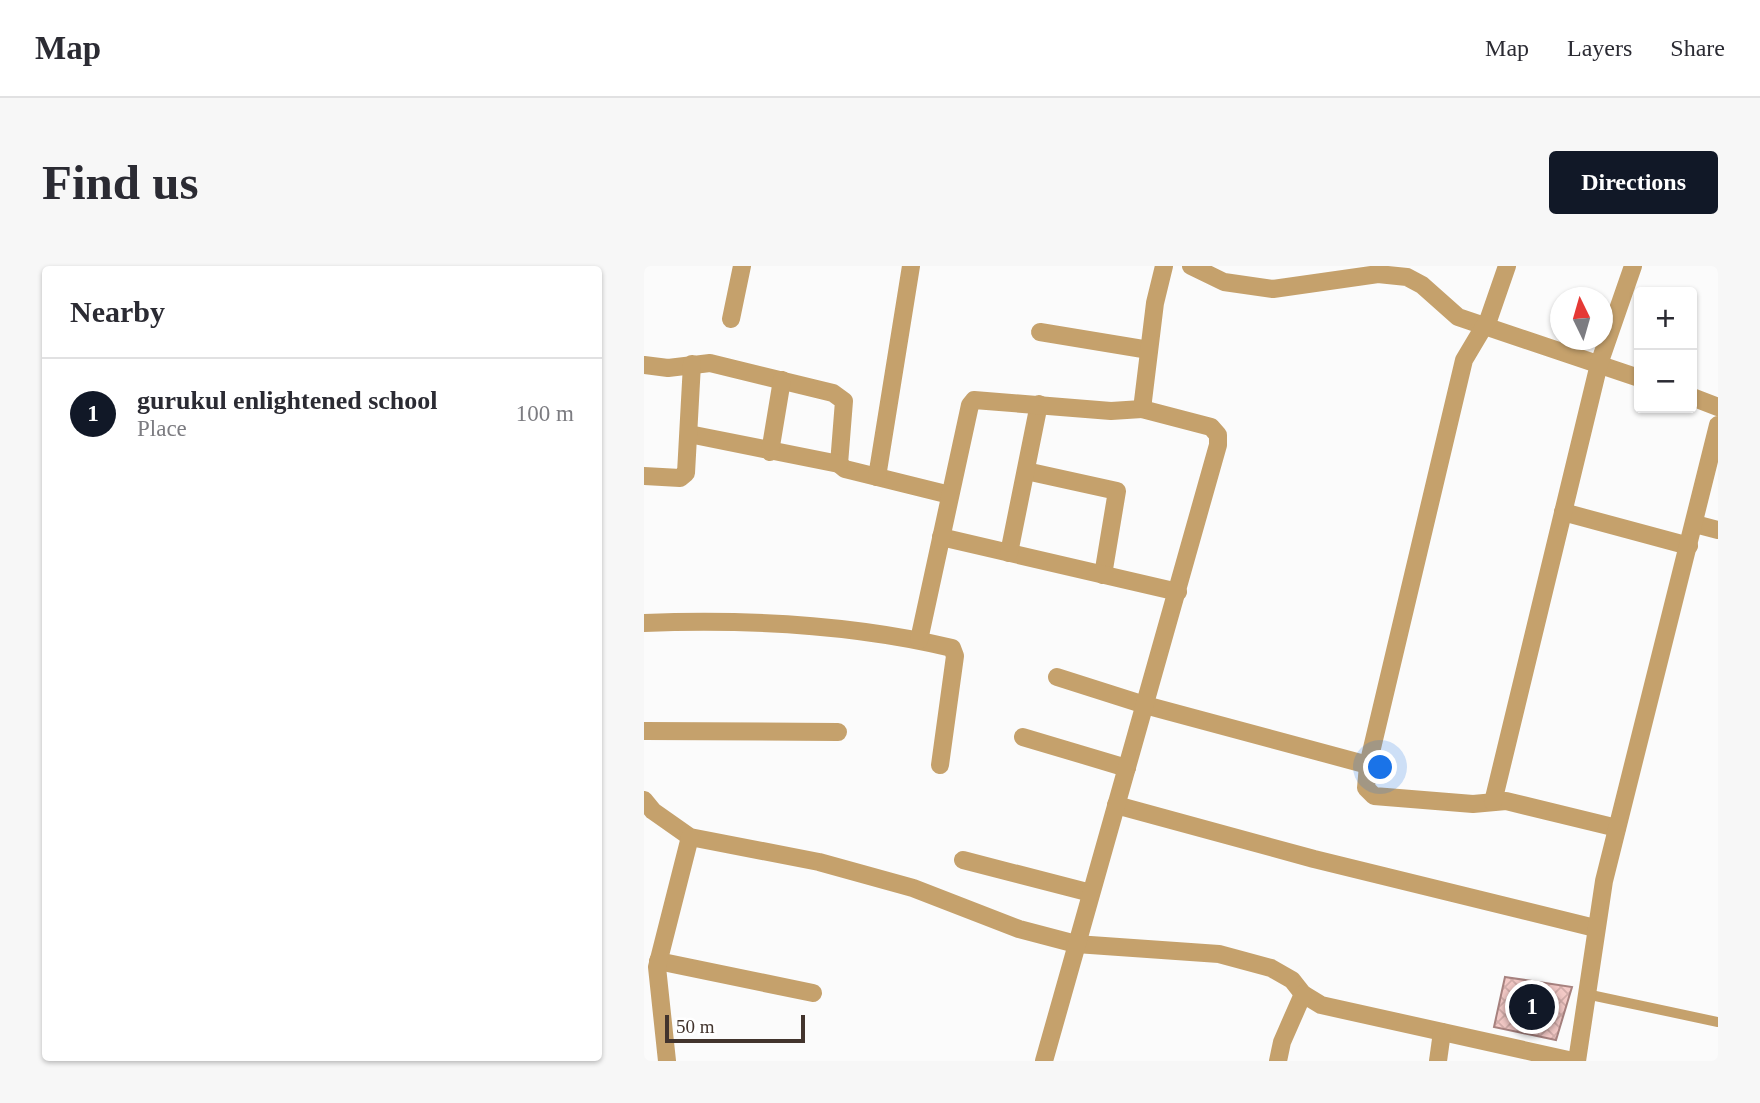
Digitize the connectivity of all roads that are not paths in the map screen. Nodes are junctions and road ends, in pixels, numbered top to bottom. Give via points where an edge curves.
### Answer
1 (742, 266) edge
2 (911, 266) edge
3 (1164, 266) edge
4 (1191, 266) edge
5 (1507, 266) edge
6 (1633, 266) edge
7 (730, 319) dead end
8 (1485, 327) junction
9 (1040, 332) dead end
10 (1149, 350) junction
11 (1599, 364) junction
12 (644, 365) edge
13 (692, 365) junction
14 (1634, 376) edge
15 (782, 380) junction
16 (1697, 399) edge
17 (1039, 404) junction
18 (1718, 407) edge
19 (1142, 409) junction
20 (1718, 425) edge
21 (689, 434) junction
22 (770, 452) junction
23 (839, 464) junction
24 (1026, 471) junction
25 (644, 476) edge
26 (877, 477) junction
27 (950, 495) junction
28 (1563, 512) junction
29 (1695, 524) junction
30 (1718, 530) edge
31 (941, 537) junction
32 (1689, 545) junction
33 (1009, 553) junction
34 (1103, 575) junction
35 (1178, 592) junction
36 (644, 623) edge
37 (919, 640) junction
38 (1057, 677) dead end
39 (1145, 705) junction
40 (644, 732) edge
41 (838, 732) dead end
42 (1023, 737) dead end
43 (940, 765) dead end
44 (1368, 765) junction
45 (1127, 768) junction
46 (644, 800) edge
47 (1493, 802) junction
48 (1116, 805) junction
49 (1617, 828) junction
50 (690, 837) junction
51 (963, 860) dead end
52 (1091, 893) junction
53 (1595, 928) junction
54 (1076, 944) junction
55 (654, 952) edge
56 (813, 993) dead end
57 (1303, 994) junction
58 (1586, 994) junction
59 (1718, 1022) edge
60 (1442, 1032) junction
61 (667, 1061) edge
62 (1044, 1061) edge
63 (1278, 1061) edge
64 (1437, 1061) edge
65 (1575, 1061) edge

1 - 7 street
2 - 26 street
3 - 10 street
4 - 8 street via 1224,282 1273,289 1378,274 1407,276 1448,310
5 - 8 street
6 - 11 street
8 - 11 street
8 - 44 street via 1464,359
9 - 10 street
10 - 19 street
11 - 14 street
11 - 28 street
12 - 13 street
13 - 15 street via 725,365
13 - 21 street
15 - 22 street
15 - 23 street via 833,393 844,401
16 - 18 street
17 - 19 street via 1111,411
17 - 24 street
17 - 27 street via 974,400
19 - 35 street via 1211,427 1218,435
20 - 29 street
21 - 22 street
21 - 25 street via 687,468 682,476
22 - 23 street
23 - 26 street
24 - 33 street
24 - 34 street via 1117,491
26 - 27 street
27 - 31 street
28 - 32 street
28 - 47 street
29 - 30 street
29 - 32 street
31 - 33 street
31 - 37 street
32 - 49 street
33 - 34 street
34 - 35 street
35 - 39 street
36 - 37 street via 762,623
37 - 43 street via 955,652
38 - 39 street
39 - 44 street
39 - 45 street
40 - 41 street
42 - 45 street
44 - 47 street via 1366,788 1374,796
45 - 48 street
46 - 50 street
47 - 49 street via 1506,801
48 - 52 street
48 - 53 street
49 - 53 street
50 - 54 street via 819,862 913,888 1019,929
50 - 55 street
51 - 52 street
52 - 54 street
53 - 58 street
54 - 57 street via 1219,954 1271,968 1292,980
54 - 62 street
55 - 56 street
55 - 61 street
57 - 60 street via 1321,1005
57 - 63 street
58 - 59 lane
58 - 65 street
60 - 64 street
60 - 65 street

